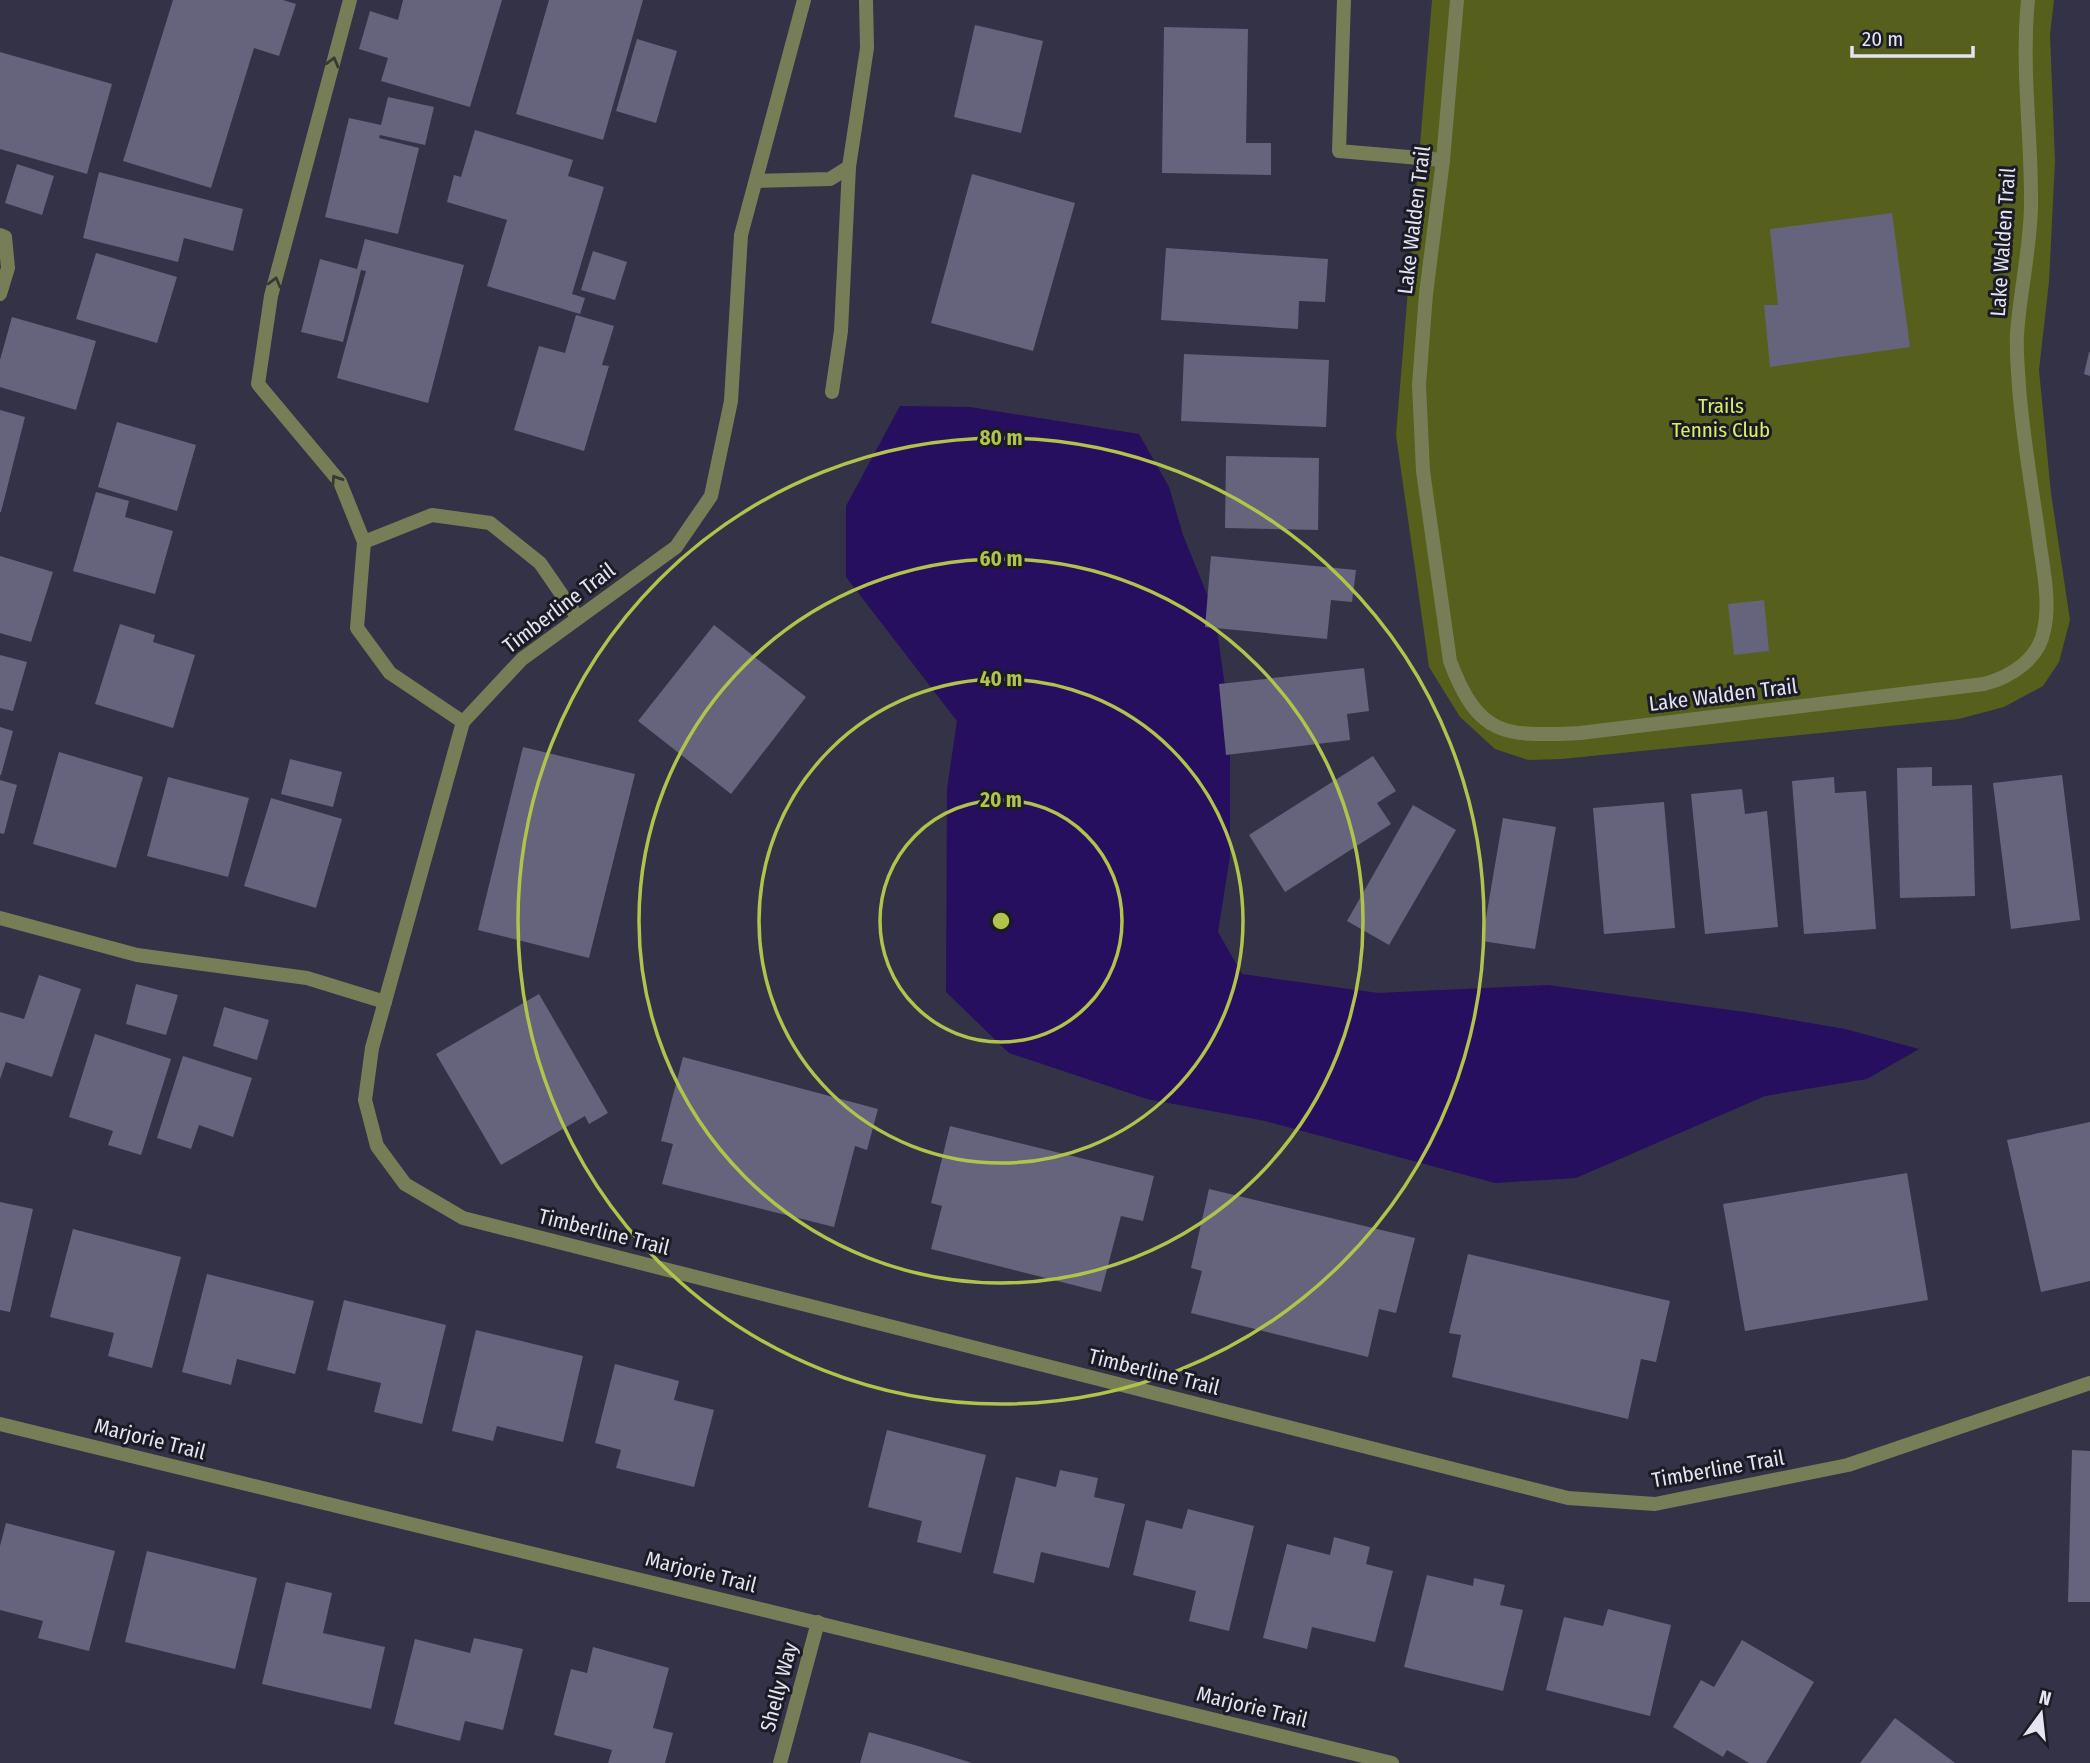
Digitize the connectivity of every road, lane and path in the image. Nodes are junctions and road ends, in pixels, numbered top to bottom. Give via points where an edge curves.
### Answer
1 (349, 0) edge
2 (804, 0) edge
3 (866, 0) edge
4 (1344, 0) edge
5 (1457, 0) edge
6 (2028, 0) edge
7 (1443, 160) junction
8 (849, 167) junction
9 (756, 181) junction
10 (0, 235) edge
11 (0, 294) edge
12 (832, 392) dead end
13 (364, 542) junction
14 (578, 618) junction
15 (463, 723) junction
16 (0, 918) edge
17 (386, 1002) junction
18 (2090, 1383) edge
19 (0, 1424) edge
20 (818, 1622) junction
21 (780, 1763) edge
22 (1392, 1763) edge

13 -> 1 street via 340,482 258,383 271,296
2 - 9 street, Timberline Trail
3 - 8 street via 867,48
4 - 7 street via 1339,151
5 - 7 street, Lake Walden Trail
6 - 7 street, Lake Walden Trail via 2025,29 2032,172 2017,336 2019,389 2047,617 2037,649 2001,680 1580,733 1506,732 1473,708 1450,661 1423,471 1419,385
8 - 9 street via 830,179
8 - 12 street via 841,331
9 - 14 street, Timberline Trail via 741,235 731,401 711,496 676,547
10 - 11 street via 5,237 8,268
13 - 14 street via 432,514 490,523 540,563
13 - 15 street via 358,628 390,673
14 - 15 street, Timberline Trail via 522,659
15 - 17 street, Timberline Trail
16 - 17 street via 137,955 307,978
17 - 18 street, Timberline Trail via 372,1048 365,1100 377,1146 405,1184 463,1218 1568,1498 1655,1504 1849,1465
19 - 20 street, Marjorie Trail
20 - 21 street, Shelly Way
20 - 22 street, Marjorie Trail

